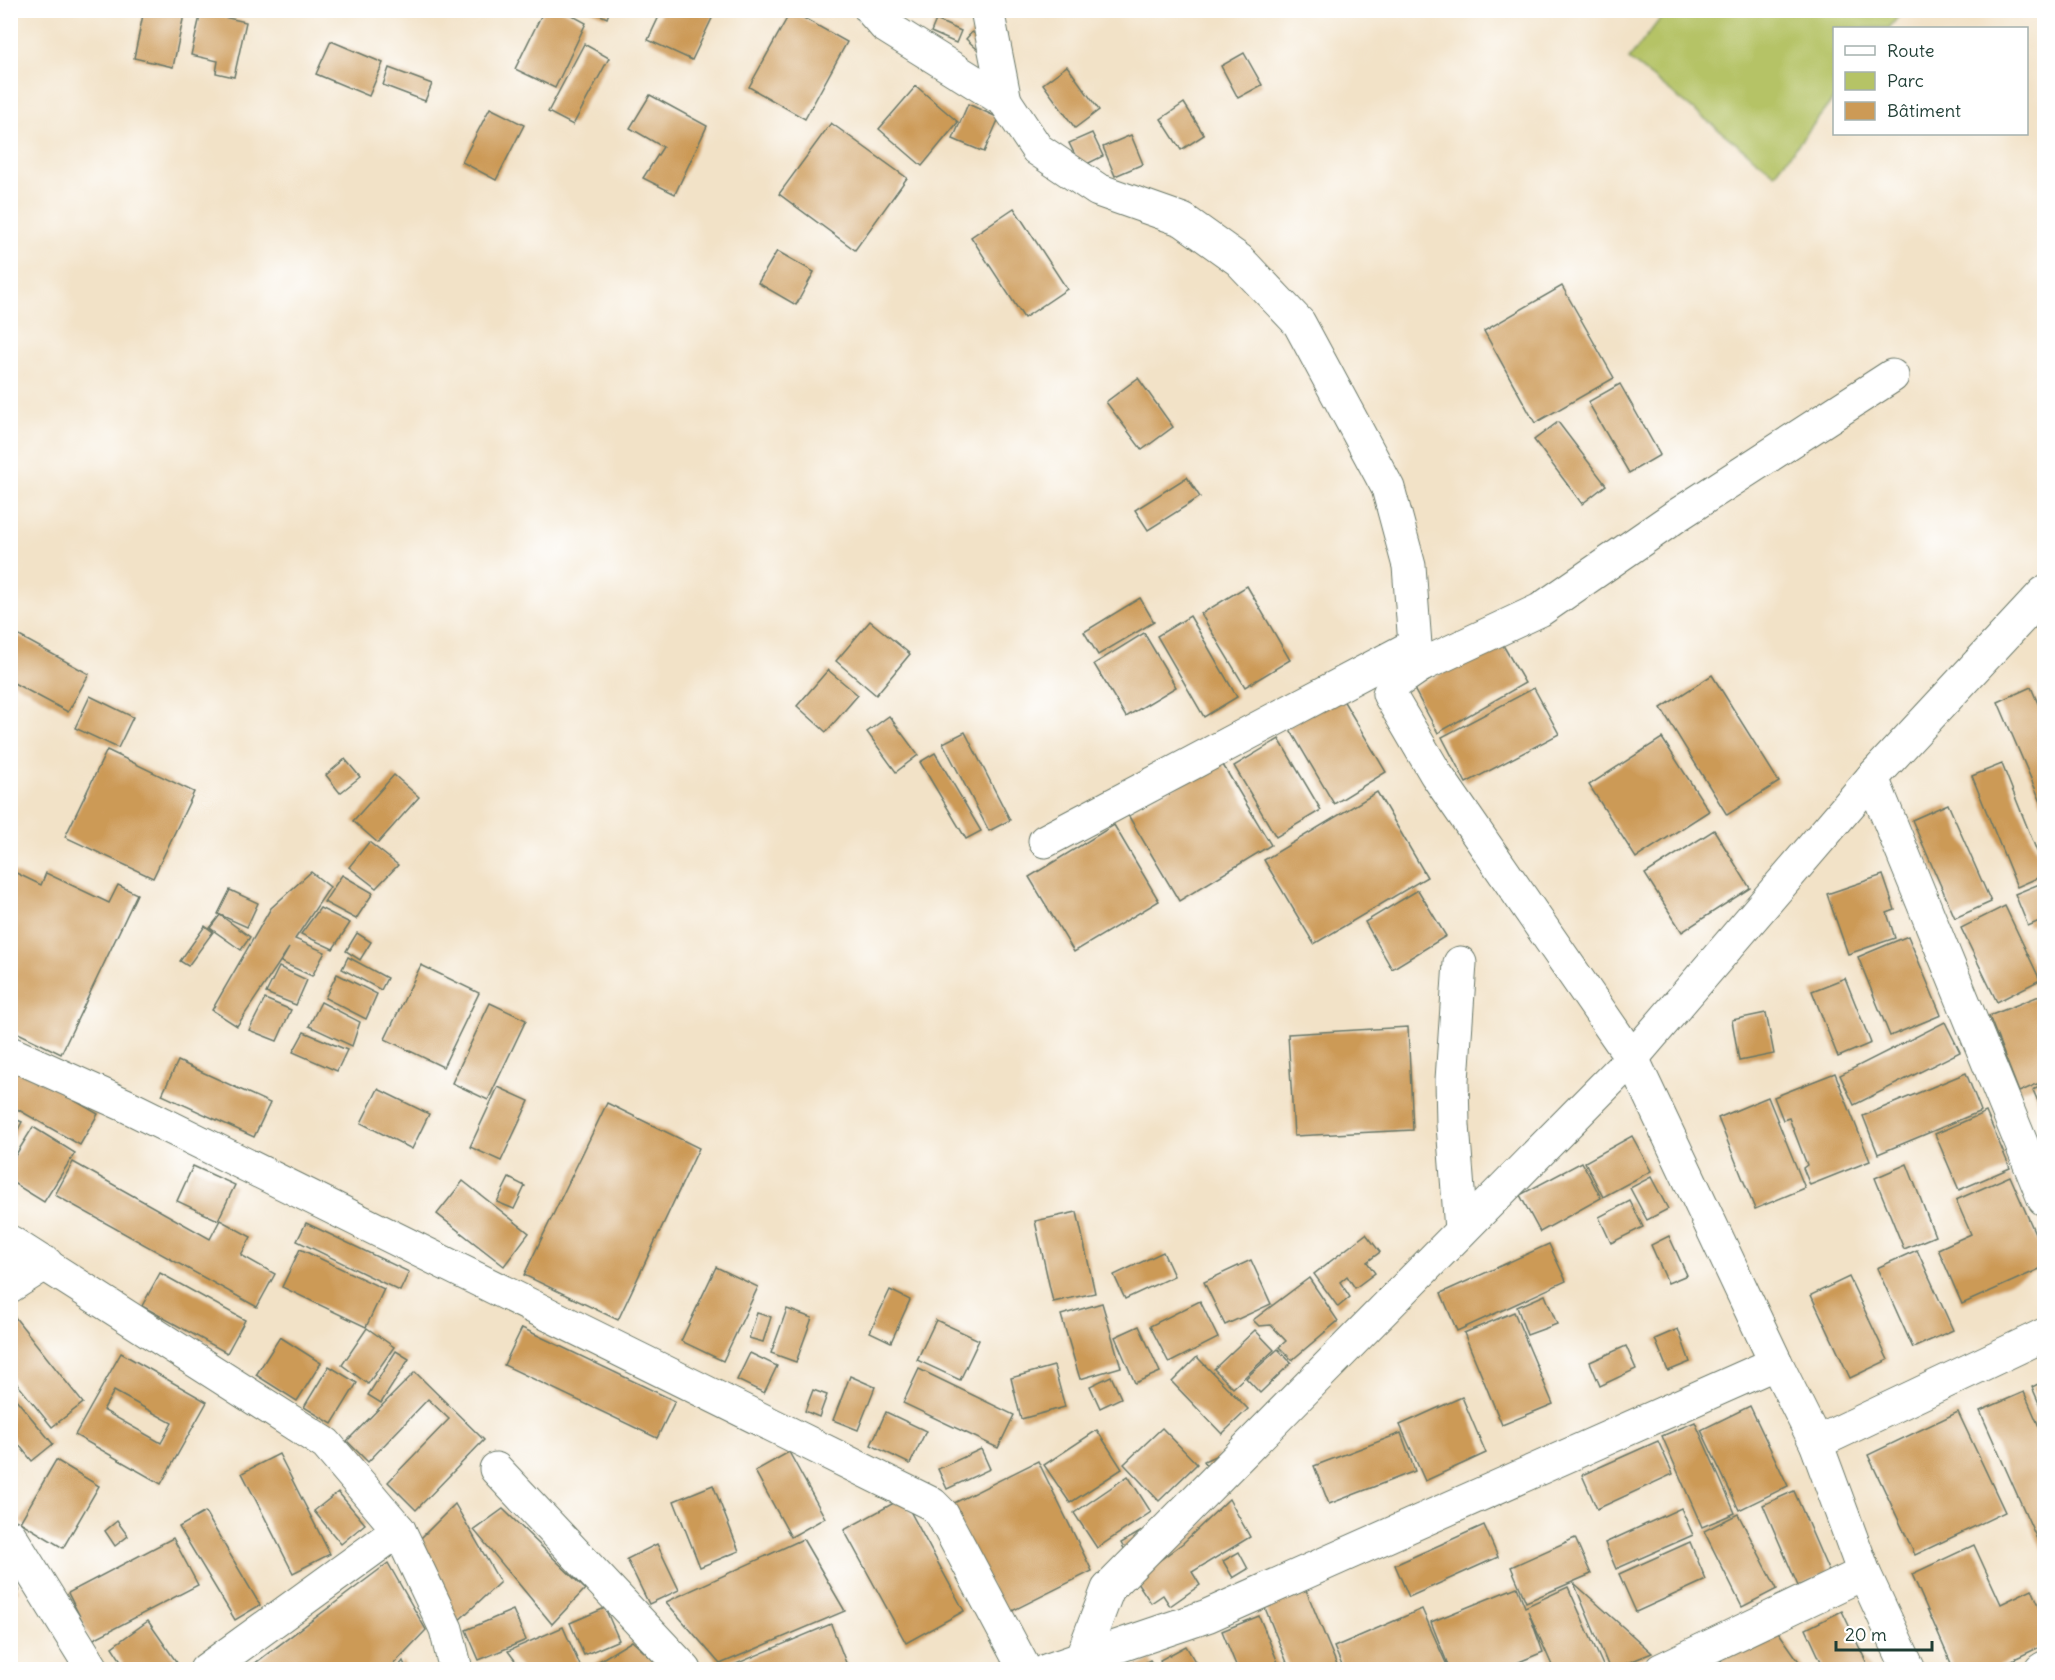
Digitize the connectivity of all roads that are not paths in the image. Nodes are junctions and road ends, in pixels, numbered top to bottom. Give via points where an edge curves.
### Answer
1 (871, 10) edge
2 (987, 10) edge
3 (1005, 101) junction
4 (1892, 376) dead end
5 (2044, 593) edge
6 (1418, 656) junction
7 (1872, 778) junction
8 (1046, 841) dead end
9 (1460, 963) dead end
10 (10, 1053) edge
11 (1632, 1058) junction
12 (2044, 1199) edge
13 (1461, 1230) junction
14 (10, 1242) edge
15 (46, 1263) junction
16 (10, 1286) edge
17 (2044, 1335) edge
18 (1776, 1363) junction
19 (1816, 1443) junction
20 (496, 1469) dead end
21 (399, 1530) junction
22 (10, 1536) edge
23 (1864, 1573) junction
24 (1082, 1657) junction
25 (93, 1670) edge
26 (206, 1670) edge
27 (456, 1670) edge
28 (685, 1670) edge
29 (1025, 1670) edge
30 (1048, 1670) edge
31 (1661, 1670) edge
32 (1909, 1670) edge

1 - 3 street via 885,26
2 - 3 street
3 - 6 street via 1037,148 1098,190 1183,220 1239,260 1299,323 1388,488 1409,566
4 - 6 street via 1540,610
5 - 7 street
6 - 8 street
6 - 11 street via 1389,694 1436,774
7 - 11 street
7 - 12 street
9 - 13 street via 1452,1080
10 - 29 street via 932,1504 942,1514
11 - 13 street
11 - 18 street
13 - 24 street via 1108,1589
14 - 15 street
15 - 16 street
15 - 21 street via 326,1444
17 - 19 street
18 - 19 street
18 - 24 street via 1207,1616
19 - 23 street
20 - 28 street
21 - 26 street
21 - 27 street via 446,1629
22 - 25 street
23 - 31 street
23 - 32 street
24 - 30 street

